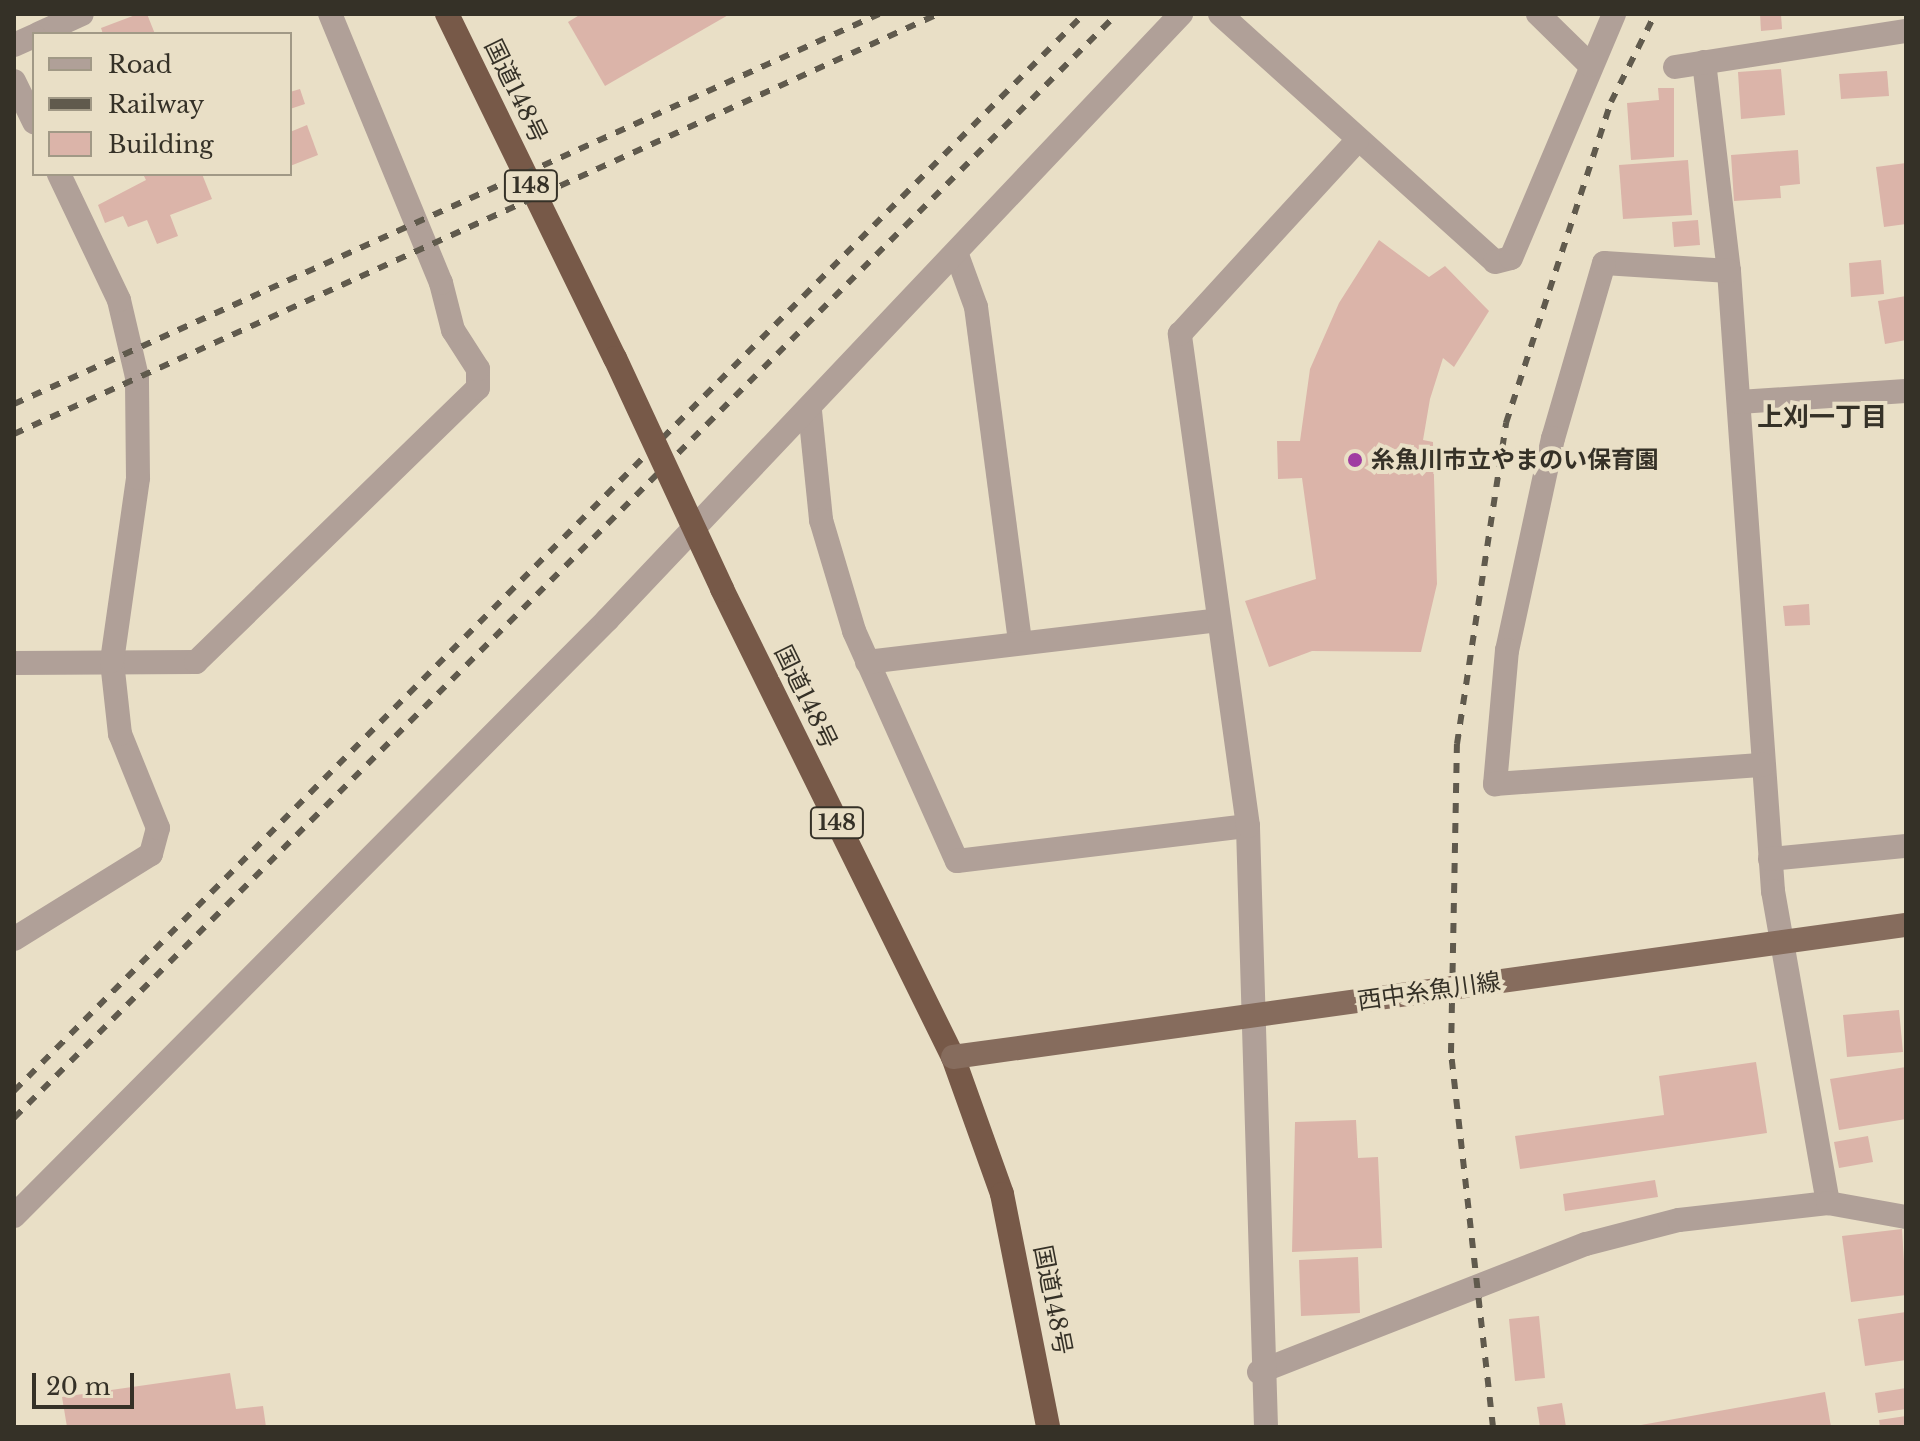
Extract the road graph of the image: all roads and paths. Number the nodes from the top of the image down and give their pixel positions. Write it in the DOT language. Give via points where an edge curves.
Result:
graph roads {
  1 [pos="82,14"];
  2 [pos="330,14"];
  3 [pos="447,14"];
  4 [pos="1181,14"];
  5 [pos="1220,14"];
  6 [pos="1538,14"];
  7 [pos="1614,14"];
  8 [pos="1906,31"];
  9 [pos="43,32"];
  10 [pos="1704,62"];
  11 [pos="1590,65"];
  12 [pos="1675,67"];
  13 [pos="14,81"];
  14 [pos="32,118"];
  15 [pos="1357,141"];
  16 [pos="60,176"];
  17 [pos="957,255"];
  18 [pos="1729,271"];
  19 [pos="1906,391"];
  20 [pos="1739,402"];
  21 [pos="810,411"];
  22 [pos="1219,620"];
  23 [pos="1020,642"];
  24 [pos="112,661"];
  25 [pos="867,662"];
  26 [pos="14,663"];
  27 [pos="1763,765"];
  28 [pos="1248,826"];
  29 [pos="1906,846"];
  30 [pos="1770,859"];
  31 [pos="1906,925"];
  32 [pos="14,939"];
  33 [pos="953,1057"];
  34 [pos="1828,1203"];
  35 [pos="14,1216"];
  36 [pos="1906,1217"];
  37 [pos="1259,1372"];
  38 [pos="1048,1427"];
  39 [pos="1266,1427"];
  1 -- 9 [label="street"];
  2 -- 24 [label="street" via="441,283 453,330 478,369 478,388 196,662"];
  3 -- 33 [label="highway, 国道148号 / 148, bridge"];
  4 -- 17 [label="street"];
  5 -- 15 [label="street"];
  6 -- 11 [label="street"];
  7 -- 11 [label="street"];
  8 -- 10 [label="street"];
  10 -- 12 [label="street"];
  10 -- 18 [label="street"];
  11 -- 15 [label="street" via="1511,258 1495,262 1477,253"];
  13 -- 14 [label="street"];
  15 -- 22 [label="street" via="1180,334"];
  16 -- 24 [label="street" via="119,300 142,416"];
  17 -- 21 [label="street"];
  17 -- 23 [label="street" via="976,307"];
  18 -- 20 [label="street"];
  18 -- 27 [label="street" via="1604,263 1553,438 1507,650 1495,784"];
  19 -- 20 [label="street"];
  20 -- 27 [label="street"];
  21 -- 25 [label="street" via="821,520"];
  21 -- 35 [label="street"];
  22 -- 23 [label="street"];
  22 -- 28 [label="street"];
  23 -- 25 [label="street"];
  24 -- 26 [label="street"];
  24 -- 32 [label="street" via="120,734 158,828 151,854"];
  25 -- 28 [label="street" via="957,861"];
  27 -- 30 [label="street"];
  28 -- 37 [label="street"];
  29 -- 30 [label="street"];
  30 -- 34 [label="street"];
  31 -- 33 [label="main road, 西中糸魚川線, bridge"];
  33 -- 38 [label="highway, 国道148号 / 148" via="1002,1194"];
  34 -- 36 [label="street"];
  34 -- 37 [label="street" via="1693,1218 1586,1244"];
  37 -- 39 [label="street"];
}
